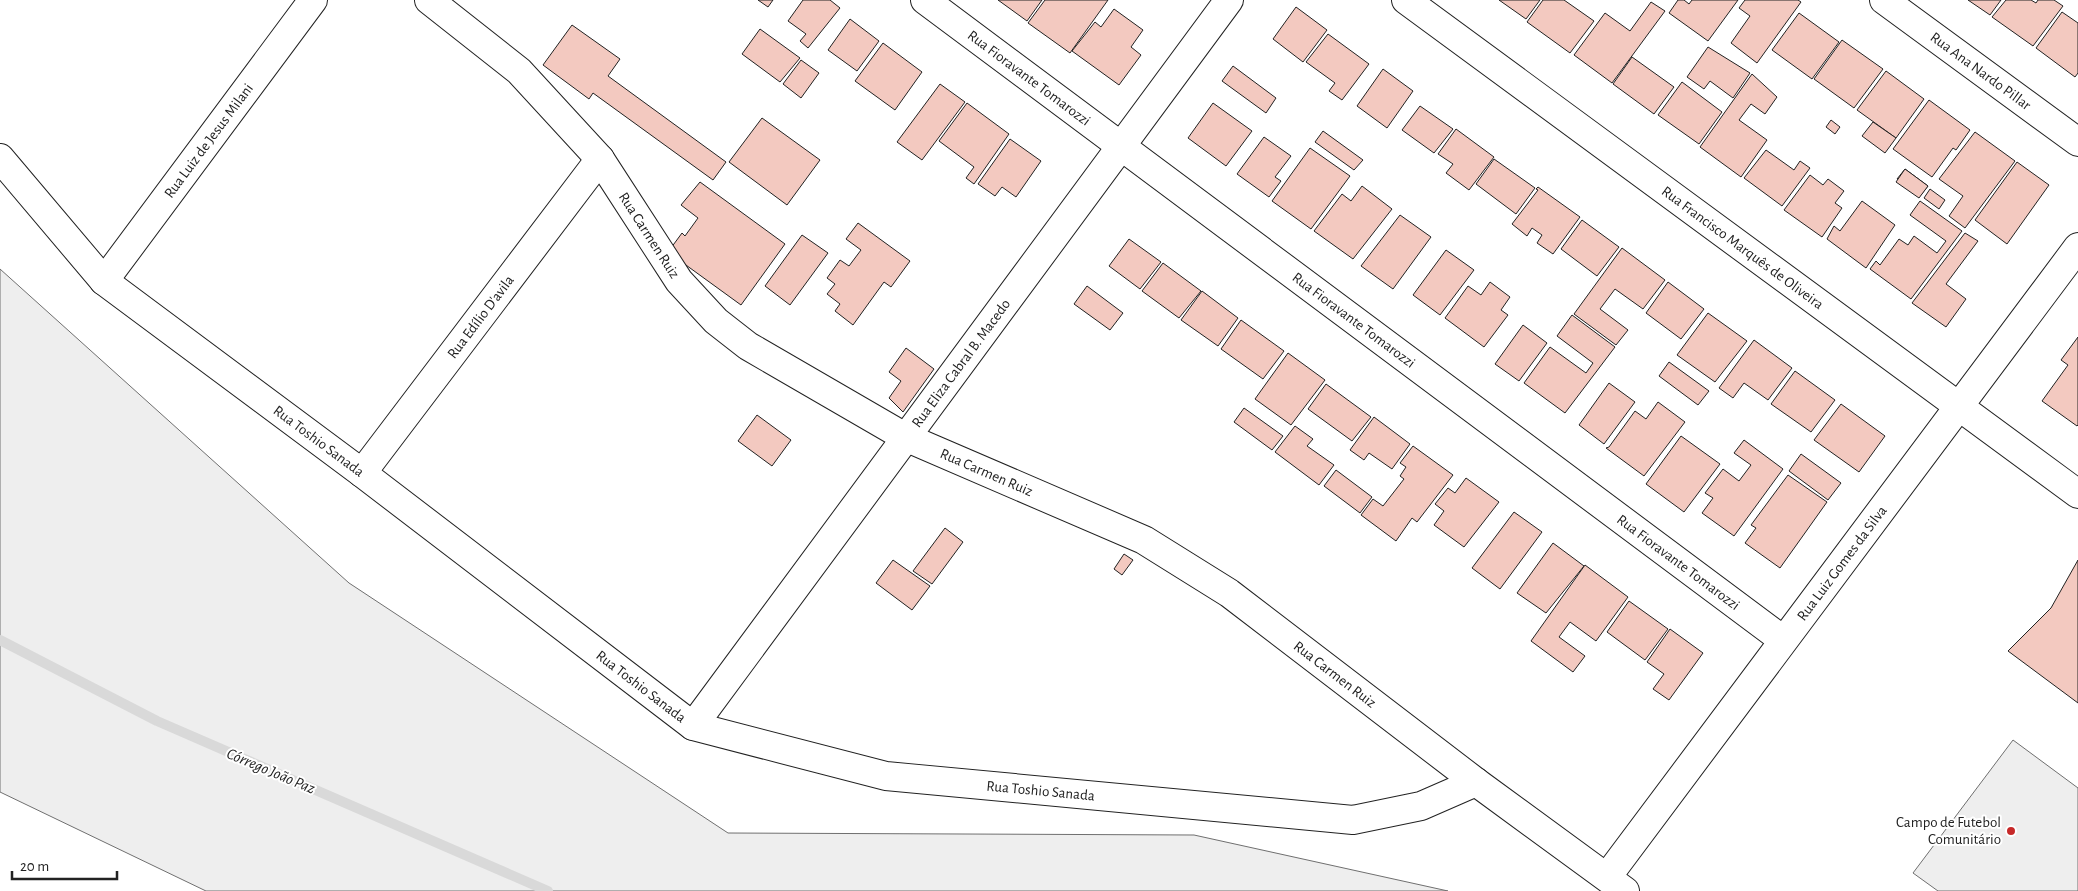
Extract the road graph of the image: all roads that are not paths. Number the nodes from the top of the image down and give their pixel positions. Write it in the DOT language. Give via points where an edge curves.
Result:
graph roads {
  1 [pos="313,0"];
  2 [pos="429,0"];
  3 [pos="925,0"];
  4 [pos="1230,0"];
  5 [pos="1406,0"];
  6 [pos="1884,0"];
  7 [pos="2078,142"];
  8 [pos="1121,146"];
  9 [pos="0,158"];
  10 [pos="600,159"];
  11 [pos="2078,247"];
  12 [pos="104,281"];
  13 [pos="1958,407"];
  14 [pos="905,437"];
  15 [pos="362,473"];
  16 [pos="2078,494"];
  17 [pos="1783,640"];
  18 [pos="692,726"];
  19 [pos="1476,782"];
  20 [pos="1616,884"];
  1 -- 12 [label="street, Rua Luiz de Jesus Milani"];
  2 -- 10 [label="street, Rua Carmen Ruiz" via="519,71"];
  3 -- 8 [label="street, Rua Fioravante Tomarozzi"];
  4 -- 8 [label="street, Rua Eliza Cabral B. Macedo"];
  5 -- 13 [label="street, Rua Francisco Marquês de Oliveira"];
  6 -- 7 [label="street, Rua Ana Nardo Pillar"];
  8 -- 14 [label="street, Rua Eliza Cabral B. Macedo"];
  8 -- 17 [label="street, Rua Fioravante Tomarozzi"];
  9 -- 12 [label="street, Rua Toshio Sanada"];
  10 -- 14 [label="street, Rua Carmen Ruiz" via="679,281 716,321 748,346"];
  10 -- 15 [label="street, Rua Edílio D'avila"];
  11 -- 13 [label="street, Rua Luiz Gomes da Silva"];
  12 -- 15 [label="street, Rua Toshio Sanada"];
  13 -- 16 [label="street, Rua Francisco Marquês de Oliveira"];
  13 -- 17 [label="street, Rua Luiz Gomes da Silva"];
  14 -- 18 [label="street, Rua Eliza Cabral B. Macedo"];
  14 -- 19 [label="street, Rua Carmen Ruiz" via="1144,540 1230,593"];
  15 -- 18 [label="street, Rua Toshio Sanada"];
  17 -- 20 [label="street, Rua Luiz Gomes da Silva"];
  18 -- 19 [label="street, Rua Toshio Sanada" via="886,776 1353,820 1420,806"];
  19 -- 20 [label="street, Rua Carmen Ruiz"];
}
